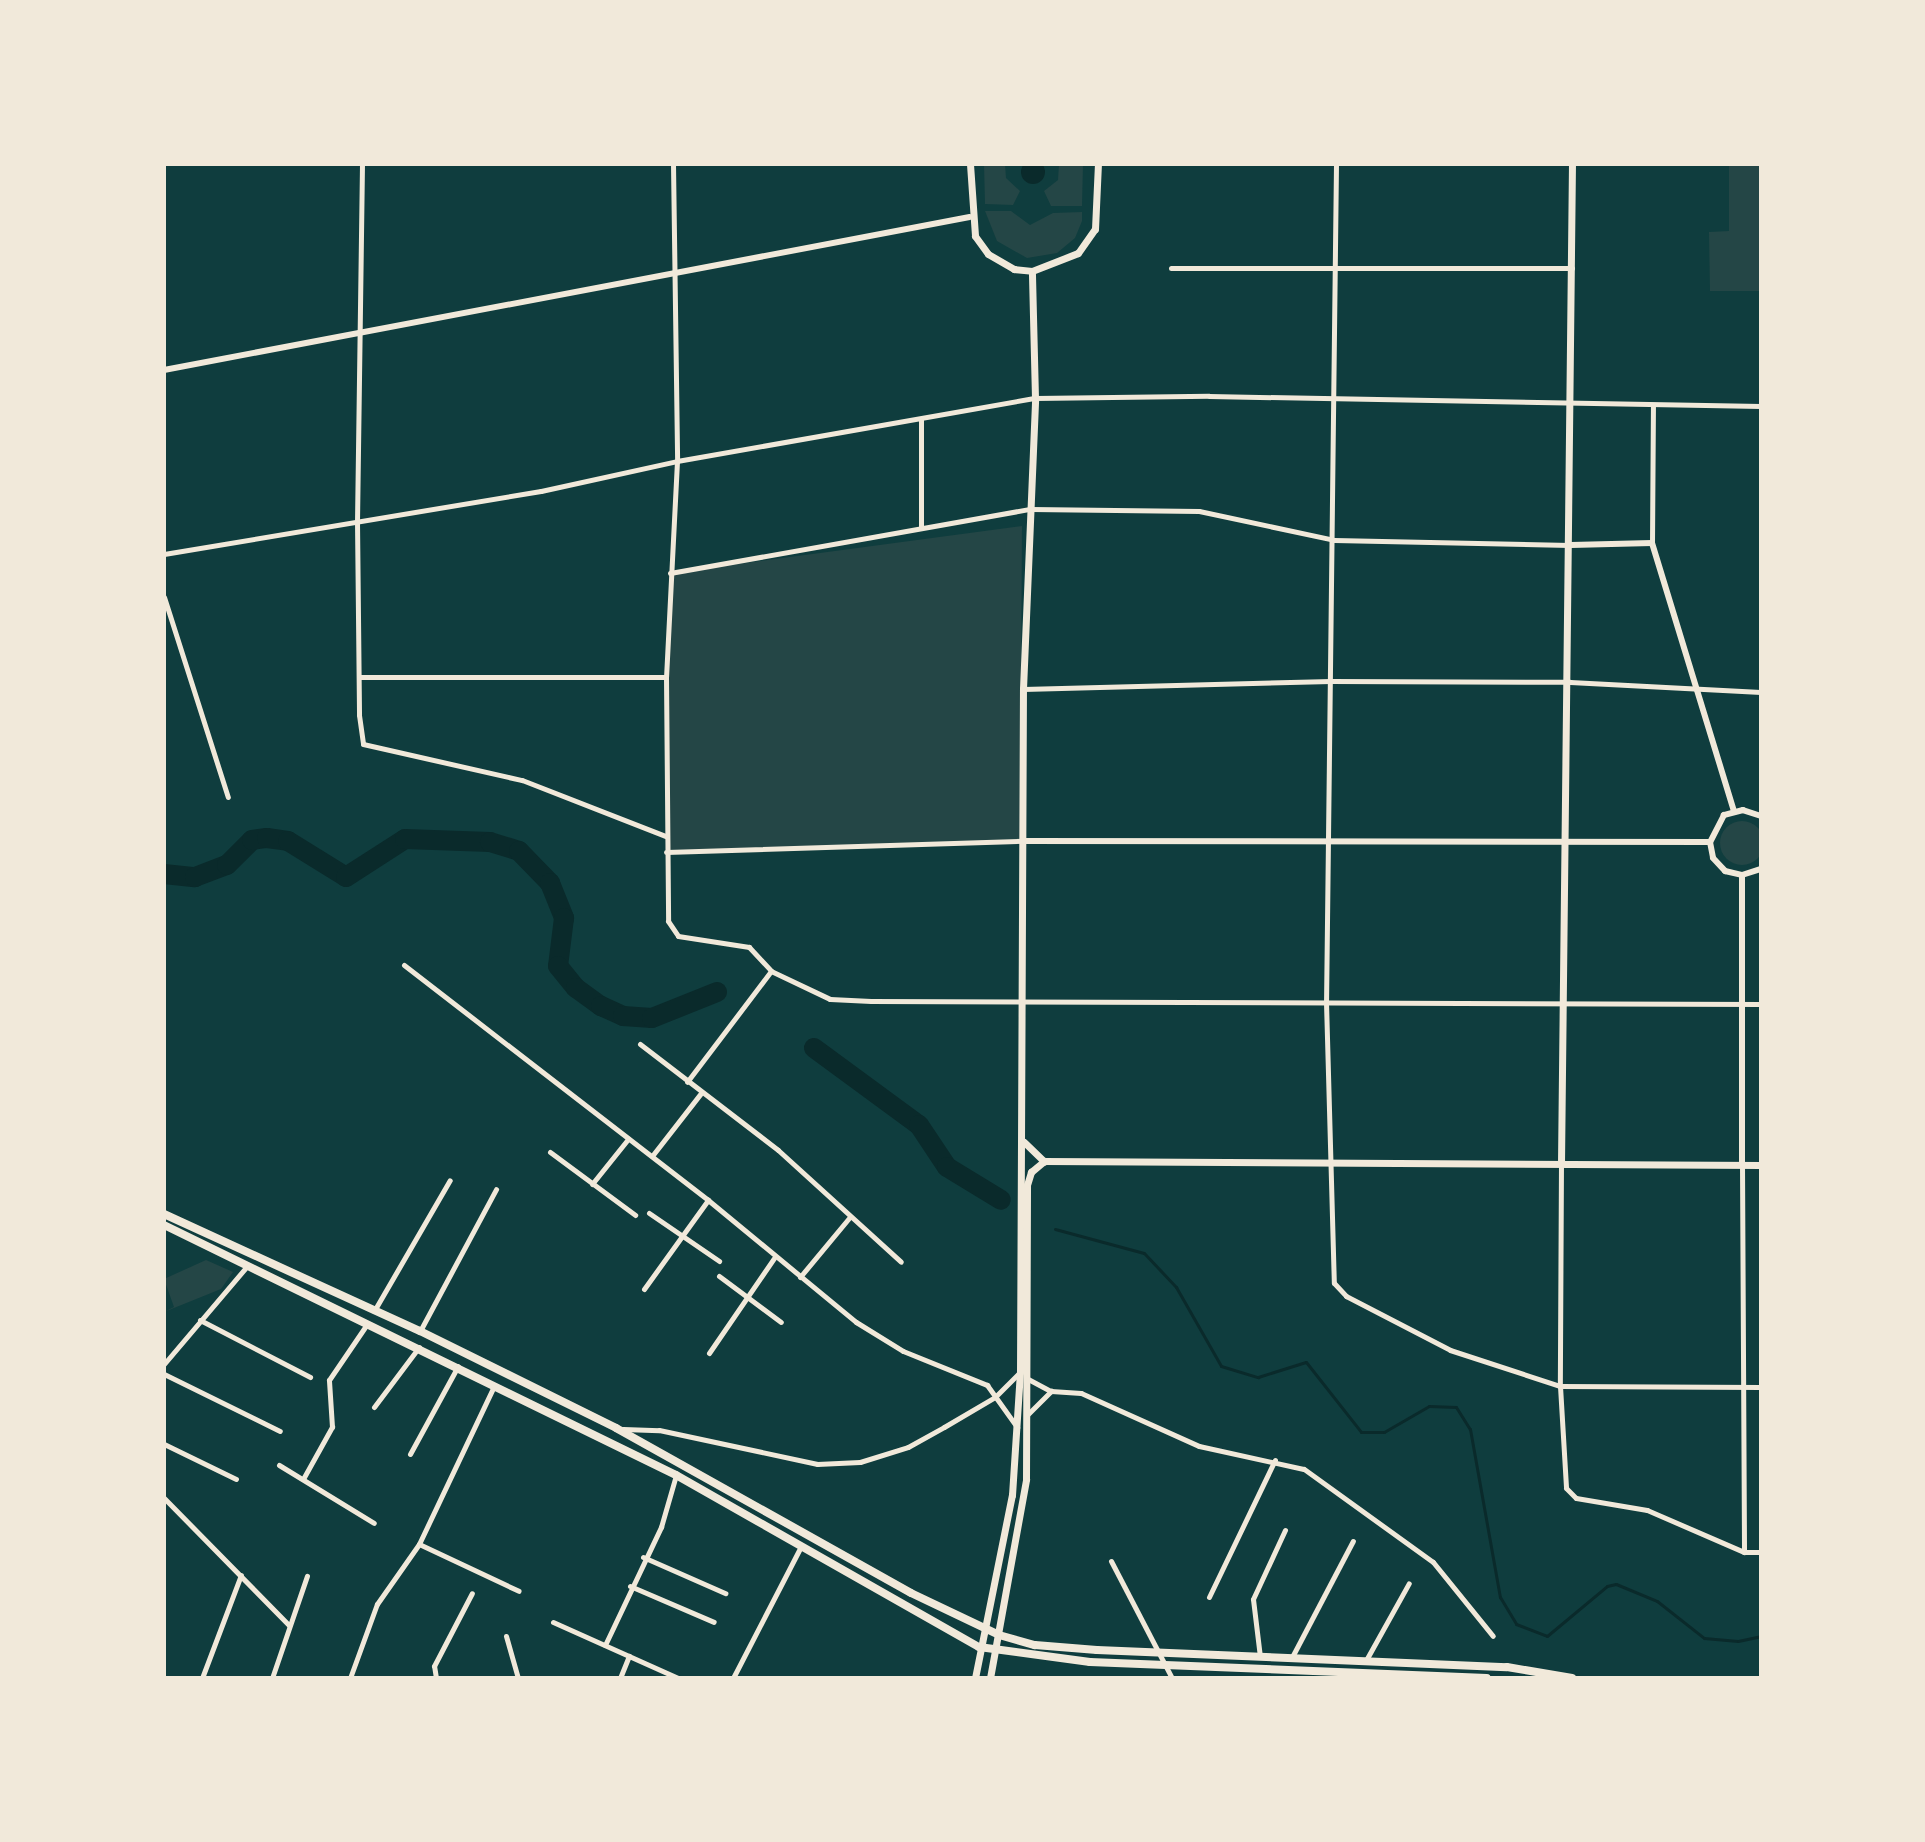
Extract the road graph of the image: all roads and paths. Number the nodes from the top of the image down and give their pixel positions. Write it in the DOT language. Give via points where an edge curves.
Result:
graph roads {
  1 [pos="362,164"];
  2 [pos="673,164"];
  3 [pos="970,164"];
  4 [pos="1098,164"];
  5 [pos="1336,164"];
  6 [pos="1572,164"];
  7 [pos="970,217"];
  8 [pos="1337,265"];
  9 [pos="1171,268"];
  10 [pos="1572,268"];
  11 [pos="1032,271"];
  12 [pos="674,272"];
  13 [pos="363,329"];
  14 [pos="164,370"];
  15 [pos="1035,398"];
  16 [pos="1336,402"];
  17 [pos="1572,403"];
  18 [pos="1653,405"];
  19 [pos="1761,406"];
  20 [pos="921,419"];
  21 [pos="677,461"];
  22 [pos="1031,509"];
  23 [pos="357,521"];
  24 [pos="921,527"];
  25 [pos="1334,540"];
  26 [pos="1652,543"];
  27 [pos="1571,545"];
  28 [pos="164,554"];
  29 [pos="670,573"];
  30 [pos="164,597"];
  31 [pos="359,677"];
  32 [pos="666,677"];
  33 [pos="1331,681"];
  34 [pos="1570,682"];
  35 [pos="1023,689"];
  36 [pos="1695,689"];
  37 [pos="1761,692"];
  38 [pos="228,797"];
  39 [pos="1734,811"];
  40 [pos="1761,816"];
  41 [pos="666,836"];
  42 [pos="1023,841"];
  43 [pos="1330,841"];
  44 [pos="1710,842"];
  45 [pos="1565,845"];
  46 [pos="666,852"];
  47 [pos="1761,869"];
  48 [pos="1742,875"];
  49 [pos="404,965"];
  50 [pos="771,971"];
  51 [pos="1024,1001"];
  52 [pos="1326,1002"];
  53 [pos="1564,1004"];
  54 [pos="1743,1004"];
  55 [pos="1761,1004"];
  56 [pos="640,1044"];
  57 [pos="687,1082"];
  58 [pos="701,1093"];
  59 [pos="628,1139"];
  60 [pos="1024,1142"];
  61 [pos="550,1152"];
  62 [pos="652,1156"];
  63 [pos="1044,1161"];
  64 [pos="1329,1162"];
  65 [pos="1561,1163"];
  66 [pos="1742,1163"];
  67 [pos="1761,1165"];
  68 [pos="450,1180"];
  69 [pos="592,1184"];
  70 [pos="496,1189"];
  71 [pos="708,1200"];
  72 [pos="649,1213"];
  73 [pos="164,1214"];
  74 [pos="635,1215"];
  75 [pos="849,1218"];
  76 [pos="164,1225"];
  77 [pos="682,1236"];
  78 [pos="774,1258"];
  79 [pos="719,1261"];
  80 [pos="901,1262"];
  81 [pos="247,1266"];
  82 [pos="719,1276"];
  83 [pos="800,1277"];
  84 [pos="644,1289"];
  85 [pos="747,1297"];
  86 [pos="371,1316"];
  87 [pos="200,1320"];
  88 [pos="781,1322"];
  89 [pos="420,1331"];
  90 [pos="420,1346"];
  91 [pos="709,1353"];
  92 [pos="164,1364"];
  93 [pos="458,1365"];
  94 [pos="1020,1372"];
  95 [pos="164,1374"];
  96 [pos="310,1377"];
  97 [pos="1028,1379"];
  98 [pos="495,1384"];
  99 [pos="1560,1386"];
  100 [pos="1742,1387"];
  101 [pos="1761,1387"];
  102 [pos="1051,1391"];
  103 [pos="995,1397"];
  104 [pos="374,1407"];
  105 [pos="1028,1414"];
  106 [pos="616,1428"];
  107 [pos="1017,1428"];
  108 [pos="280,1431"];
  109 [pos="164,1444"];
  110 [pos="410,1454"];
  111 [pos="1275,1460"];
  112 [pos="279,1465"];
  113 [pos="676,1475"];
  114 [pos="236,1479"];
  115 [pos="303,1479"];
  116 [pos="164,1498"];
  117 [pos="374,1523"];
  118 [pos="1285,1530"];
  119 [pos="1353,1541"];
  120 [pos="419,1544"];
  121 [pos="801,1546"];
  122 [pos="1744,1552"];
  123 [pos="1761,1552"];
  124 [pos="643,1557"];
  125 [pos="1111,1561"];
  126 [pos="241,1575"];
  127 [pos="307,1576"];
  128 [pos="1409,1583"];
  129 [pos="630,1586"];
  130 [pos="519,1591"];
  131 [pos="472,1593"];
  132 [pos="725,1593"];
  133 [pos="1209,1597"];
  134 [pos="553,1622"];
  135 [pos="714,1622"];
  136 [pos="289,1625"];
  137 [pos="982,1628"];
  138 [pos="999,1635"];
  139 [pos="506,1636"];
  140 [pos="1493,1636"];
  141 [pos="605,1645"];
  142 [pos="979,1647"];
  143 [pos="997,1651"];
  144 [pos="1159,1653"];
  145 [pos="629,1656"];
  146 [pos="1260,1659"];
  147 [pos="1290,1660"];
  148 [pos="1365,1662"];
  149 [pos="1164,1665"];
  150 [pos="1382,1676"];
  151 [pos="1560,1677"];
  152 [pos="202,1678"];
  153 [pos="272,1678"];
  154 [pos="350,1678"];
  155 [pos="436,1678"];
  156 [pos="518,1678"];
  157 [pos="620,1678"];
  158 [pos="678,1678"];
  159 [pos="733,1678"];
  160 [pos="975,1678"];
  161 [pos="990,1678"];
  162 [pos="1172,1678"];
  163 [pos="1487,1678"];
  164 [pos="1572,1678"];
  1 -- 13 [label="street"];
  2 -- 12 [label="street"];
  3 -- 7 [label="main road"];
  4 -- 11 [label="main road" via="1095,229 1078,253"];
  5 -- 8 [label="street"];
  6 -- 10 [label="main road"];
  7 -- 11 [label="main road" via="988,254 1014,269"];
  7 -- 12 [label="street"];
  8 -- 9 [label="street"];
  8 -- 10 [label="street"];
  8 -- 16 [label="street"];
  10 -- 17 [label="main road"];
  11 -- 15 [label="main road"];
  12 -- 13 [label="street"];
  12 -- 21 [label="street"];
  13 -- 14 [label="street"];
  13 -- 23 [label="street"];
  15 -- 16 [label="street" via="1209,396"];
  15 -- 20 [label="street"];
  15 -- 22 [label="main road"];
  16 -- 17 [label="street"];
  16 -- 25 [label="street"];
  17 -- 18 [label="street"];
  17 -- 27 [label="main road"];
  18 -- 19 [label="street"];
  18 -- 26 [label="street"];
  20 -- 21 [label="street"];
  20 -- 24 [label="street"];
  21 -- 23 [label="street" via="541,491"];
  21 -- 29 [label="street"];
  22 -- 24 [label="street"];
  22 -- 25 [label="street" via="1199,511"];
  22 -- 35 [label="main road"];
  23 -- 28 [label="street"];
  23 -- 31 [label="street"];
  24 -- 29 [label="street"];
  25 -- 27 [label="street"];
  25 -- 33 [label="street"];
  26 -- 27 [label="street"];
  26 -- 36 [label="street"];
  27 -- 34 [label="main road"];
  29 -- 32 [label="street"];
  30 -- 38 [label="street"];
  31 -- 32 [label="street"];
  31 -- 41 [label="street" via="366,745 522,780"];
  32 -- 41 [label="street"];
  33 -- 34 [label="street"];
  33 -- 35 [label="street"];
  33 -- 43 [label="street"];
  34 -- 36 [label="street"];
  34 -- 45 [label="main road"];
  35 -- 42 [label="main road"];
  36 -- 37 [label="street"];
  36 -- 39 [label="street"];
  39 -- 40 [label="street"];
  39 -- 44 [label="street" via="1717,823"];
  41 -- 46 [label="street"];
  42 -- 43 [label="street"];
  42 -- 46 [label="street"];
  42 -- 51 [label="main road"];
  43 -- 45 [label="street"];
  43 -- 52 [label="street"];
  44 -- 45 [label="street"];
  44 -- 48 [label="street" via="1719,865"];
  45 -- 53 [label="main road"];
  46 -- 50 [label="street" via="671,929 678,936 749,947"];
  47 -- 48 [label="street"];
  48 -- 54 [label="street"];
  49 -- 59 [label="street"];
  50 -- 51 [label="street" via="830,999"];
  50 -- 57 [label="street"];
  51 -- 52 [label="street"];
  51 -- 60 [label="main road"];
  52 -- 53 [label="street"];
  52 -- 64 [label="street"];
  53 -- 54 [label="street"];
  53 -- 65 [label="main road"];
  54 -- 55 [label="street"];
  54 -- 66 [label="street"];
  56 -- 57 [label="street"];
  57 -- 58 [label="street"];
  58 -- 62 [label="street"];
  58 -- 75 [label="street" via="778,1150"];
  59 -- 62 [label="street"];
  59 -- 69 [label="street"];
  60 -- 63 [label="main road"];
  60 -- 94 [label="main road"];
  61 -- 69 [label="street"];
  62 -- 71 [label="street"];
  63 -- 64 [label="main road"];
  63 -- 97 [label="main road" via="1031,1172 1027,1185"];
  64 -- 65 [label="main road"];
  64 -- 99 [label="street" via="1338,1290 1450,1350"];
  65 -- 66 [label="main road"];
  65 -- 99 [label="street"];
  66 -- 67 [label="main road"];
  66 -- 100 [label="street"];
  68 -- 86 [label="street"];
  69 -- 74 [label="street"];
  70 -- 89 [label="street"];
  71 -- 77 [label="street"];
  71 -- 78 [label="street"];
  72 -- 77 [label="street"];
  73 -- 86 [label="main road"];
  75 -- 80 [label="street"];
  75 -- 83 [label="street"];
  76 -- 81 [label="main road"];
  77 -- 79 [label="street"];
  77 -- 84 [label="street"];
  78 -- 83 [label="street"];
  78 -- 85 [label="street"];
  81 -- 86 [label="main road"];
  81 -- 87 [label="street"];
  82 -- 85 [label="street"];
  83 -- 103 [label="street" via="886,1341 975,1379"];
  85 -- 88 [label="street"];
  85 -- 91 [label="street"];
  86 -- 89 [label="main road"];
  86 -- 90 [label="main road"];
  86 -- 115 [label="street" via="329,1380 332,1427"];
  87 -- 92 [label="street"];
  87 -- 96 [label="street"];
  89 -- 106 [label="main road"];
  90 -- 93 [label="main road"];
  90 -- 104 [label="street"];
  93 -- 98 [label="main road"];
  93 -- 110 [label="street"];
  94 -- 103 [label="street"];
  94 -- 107 [label="main road"];
  95 -- 108 [label="street"];
  97 -- 102 [label="street"];
  97 -- 105 [label="main road"];
  98 -- 113 [label="main road"];
  98 -- 120 [label="street"];
  99 -- 100 [label="street"];
  99 -- 122 [label="street" via="1566,1488 1576,1498 1647,1510"];
  100 -- 101 [label="street"];
  100 -- 122 [label="street"];
  102 -- 105 [label="street"];
  102 -- 111 [label="street" via="1081,1393 1199,1446"];
  103 -- 106 [label="street" via="908,1447 860,1462 817,1464 659,1430"];
  103 -- 107 [label="street"];
  105 -- 138 [label="main road" via="1018,1543"];
  106 -- 137 [label="main road"];
  107 -- 137 [label="main road" via="1006,1534"];
  109 -- 114 [label="street"];
  111 -- 133 [label="street"];
  111 -- 140 [label="street" via="1304,1469 1433,1562"];
  112 -- 115 [label="street"];
  113 -- 121 [label="main road"];
  113 -- 124 [label="street" via="661,1527"];
  115 -- 117 [label="street"];
  116 -- 126 [label="street"];
  118 -- 146 [label="street" via="1253,1599"];
  119 -- 147 [label="street"];
  120 -- 130 [label="street"];
  120 -- 154 [label="street" via="377,1604"];
  121 -- 142 [label="main road"];
  121 -- 159 [label="street"];
  122 -- 123 [label="street"];
  124 -- 129 [label="street"];
  124 -- 132 [label="street"];
  125 -- 144 [label="street"];
  126 -- 136 [label="street"];
  126 -- 152 [label="street"];
  127 -- 136 [label="street"];
  128 -- 148 [label="street"];
  129 -- 135 [label="street"];
  129 -- 141 [label="street"];
  131 -- 155 [label="street" via="434,1666"];
  134 -- 141 [label="street"];
  136 -- 153 [label="street"];
  137 -- 138 [label="main road"];
  137 -- 142 [label="main road"];
  138 -- 143 [label="main road"];
  138 -- 144 [label="main road" via="1035,1645"];
  139 -- 156 [label="street"];
  141 -- 145 [label="street"];
  142 -- 143 [label="main road"];
  142 -- 160 [label="main road"];
  143 -- 149 [label="main road"];
  143 -- 161 [label="main road"];
  144 -- 146 [label="main road"];
  144 -- 149 [label="street"];
  145 -- 157 [label="street"];
  145 -- 158 [label="street"];
  146 -- 147 [label="main road"];
  147 -- 148 [label="main road"];
  148 -- 151 [label="main road" via="1507,1667"];
  149 -- 150 [label="main road"];
  149 -- 162 [label="street"];
  150 -- 163 [label="main road"];
  151 -- 164 [label="main road"];
}
